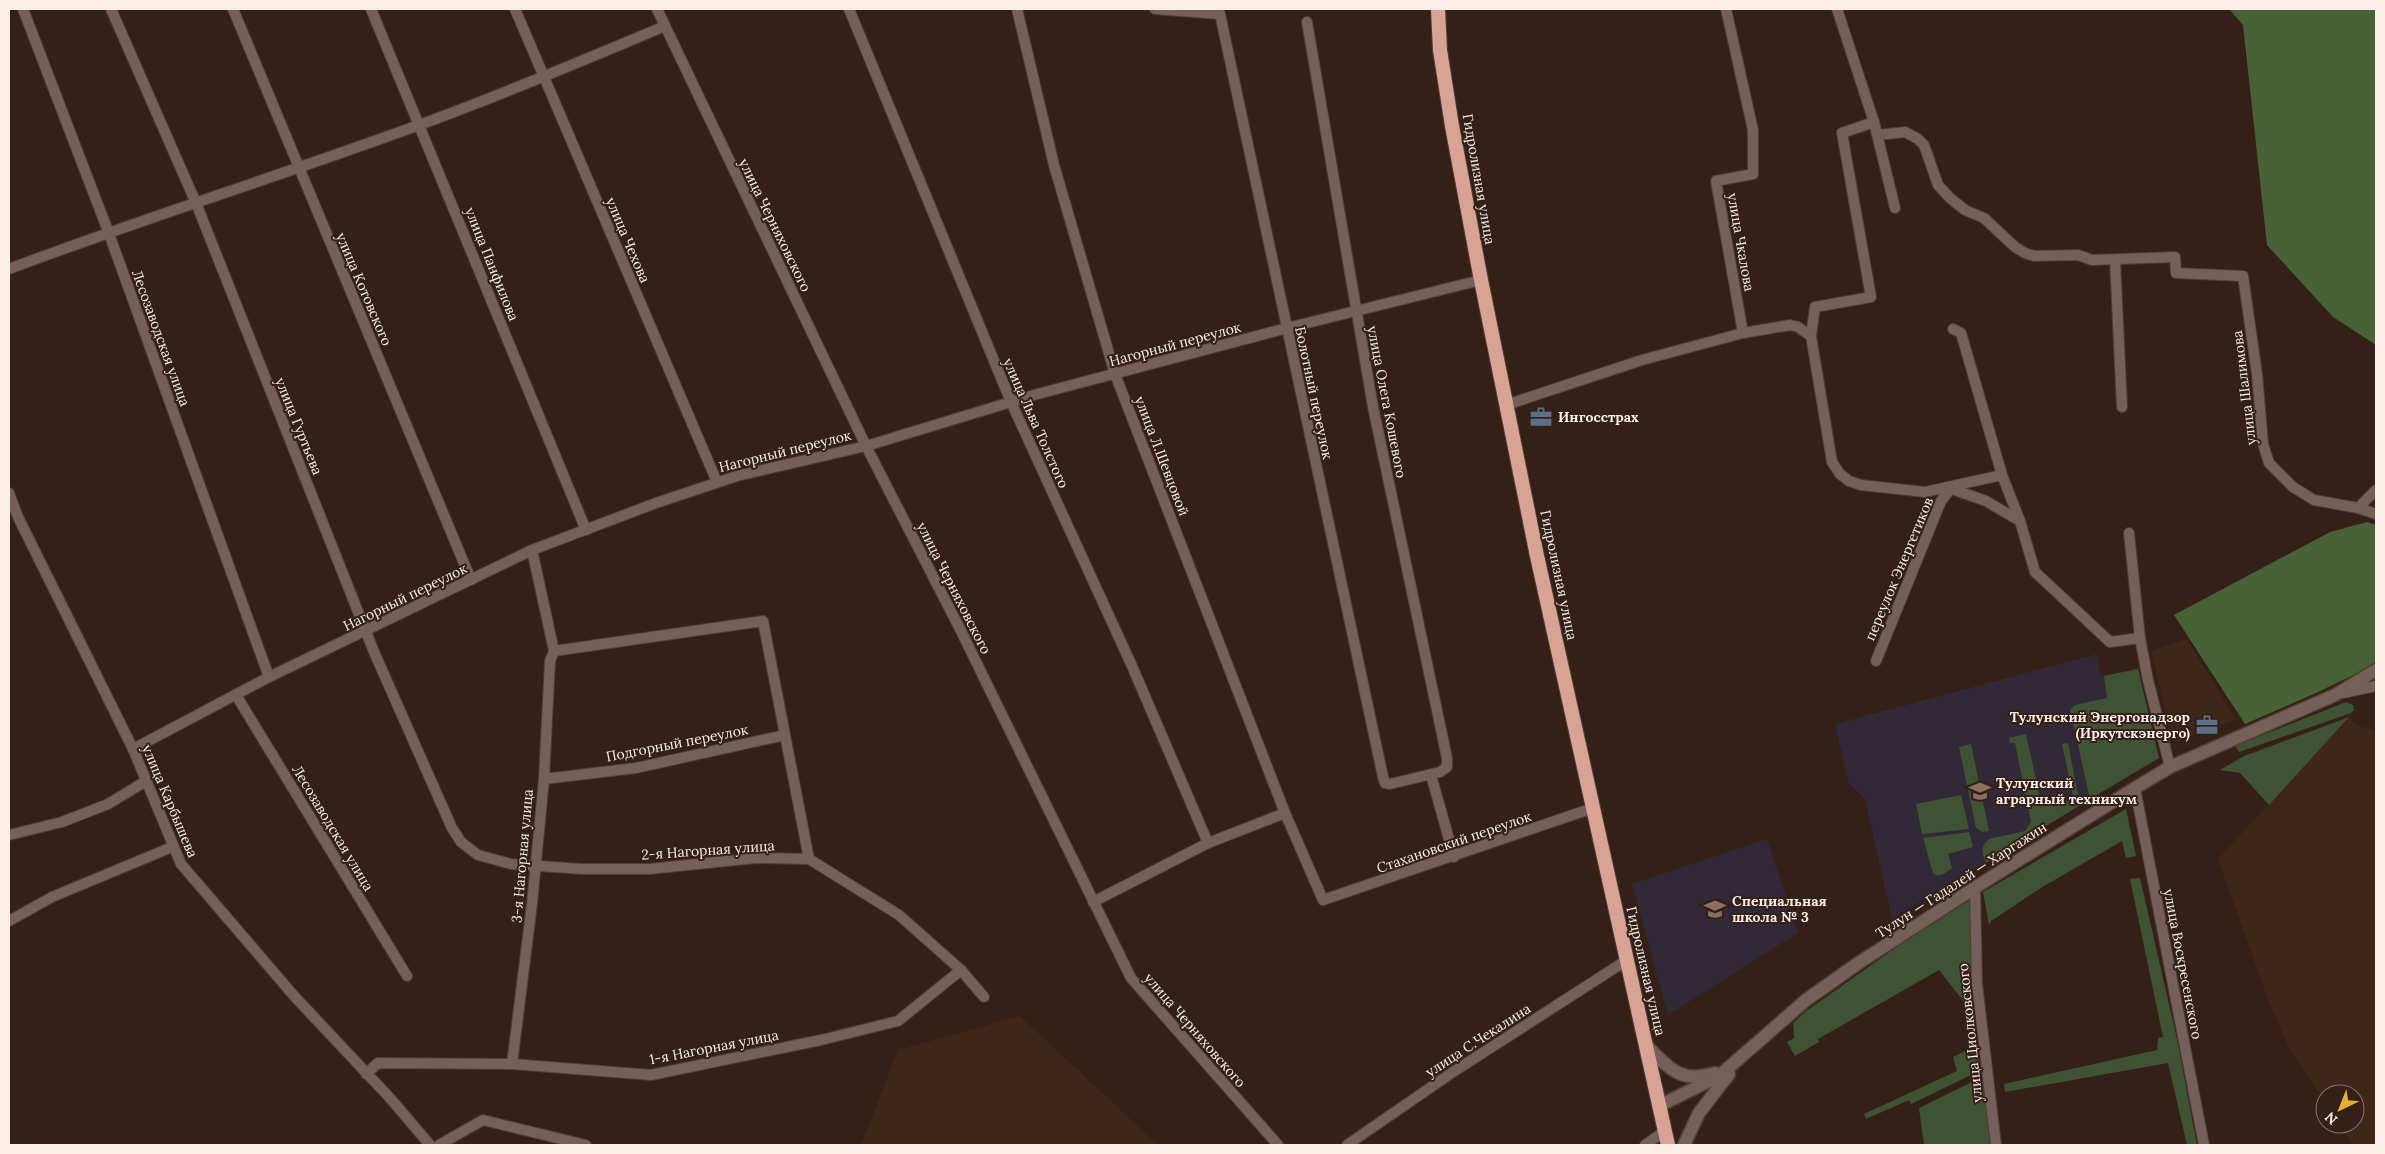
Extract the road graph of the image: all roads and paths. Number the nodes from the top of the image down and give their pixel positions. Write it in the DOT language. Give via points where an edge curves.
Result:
graph roads {
  1 [pos="23,9"];
  2 [pos="111,9"];
  3 [pos="233,9"];
  4 [pos="371,9"];
  5 [pos="515,9"];
  6 [pos="657,9"];
  7 [pos="850,9"];
  8 [pos="1017,9"];
  9 [pos="1155,9"];
  10 [pos="1438,9"];
  11 [pos="1726,9"];
  12 [pos="1837,9"];
  13 [pos="1307,22"];
  14 [pos="665,26"];
  15 [pos="544,77"];
  16 [pos="1874,122"];
  17 [pos="420,125"];
  18 [pos="1878,135"];
  19 [pos="298,167"];
  20 [pos="196,203"];
  21 [pos="1895,208"];
  22 [pos="108,232"];
  23 [pos="2115,260"];
  24 [pos="9,269"];
  25 [pos="1481,280"];
  26 [pos="1356,311"];
  27 [pos="1287,328"];
  28 [pos="1953,329"];
  29 [pos="1743,333"];
  30 [pos="1811,336"];
  31 [pos="1115,374"];
  32 [pos="1011,402"];
  33 [pos="1506,405"];
  34 [pos="2122,407"];
  35 [pos="866,446"];
  36 [pos="2002,476"];
  37 [pos="717,482"];
  38 [pos="1951,488"];
  39 [pos="2376,490"];
  40 [pos="9,493"];
  41 [pos="2358,508"];
  42 [pos="2376,514"];
  43 [pos="2020,521"];
  44 [pos="586,530"];
  45 [pos="2129,532"];
  46 [pos="532,550"];
  47 [pos="471,580"];
  48 [pos="367,632"];
  49 [pos="2140,638"];
  50 [pos="554,651"];
  51 [pos="1876,662"];
  52 [pos="2376,670"];
  53 [pos="269,677"];
  54 [pos="2376,686"];
  55 [pos="236,695"];
  56 [pos="2335,695"];
  57 [pos="785,735"];
  58 [pos="133,749"];
  59 [pos="2170,767"];
  60 [pos="1431,775"];
  61 [pos="544,779"];
  62 [pos="146,781"];
  63 [pos="2135,788"];
  64 [pos="1593,808"];
  65 [pos="1285,813"];
  66 [pos="9,835"];
  67 [pos="1208,843"];
  68 [pos="172,846"];
  69 [pos="468,849"];
  70 [pos="1454,857"];
  71 [pos="809,859"];
  72 [pos="536,866"];
  73 [pos="1975,888"];
  74 [pos="1323,900"];
  75 [pos="1093,902"];
  76 [pos="9,921"];
  77 [pos="1626,960"];
  78 [pos="961,970"];
  79 [pos="407,976"];
  80 [pos="984,997"];
  81 [pos="1646,1045"];
  82 [pos="1749,1050"];
  83 [pos="512,1064"];
  84 [pos="1731,1066"];
  85 [pos="366,1074"];
  86 [pos="1660,1105"];
  87 [pos="1665,1131"];
  88 [pos="430,1145"];
  89 [pos="439,1145"];
  90 [pos="586,1145"];
  91 [pos="1278,1145"];
  92 [pos="1347,1145"];
  93 [pos="1644,1145"];
  94 [pos="1668,1145"];
  95 [pos="1684,1145"];
  96 [pos="1996,1145"];
  97 [pos="2204,1145"];
  1 -- 22 [label="street, Лесозаводская улица"];
  2 -- 20 [label="street, улица Гуртьева"];
  3 -- 19 [label="street, улица Котовского"];
  4 -- 17 [label="street, улица Панфилова"];
  5 -- 15 [label="street, улица Чехова"];
  6 -- 14 [label="street, улица Черняховского"];
  7 -- 32 [label="street, улица Льва Толстого"];
  8 -- 31 [label="street, улица Л.Шевцовой" via="1054,165"];
  9 -- 27 [label="street, Болотный переулок" via="1220,14"];
  10 -- 25 [label="highway, Гидролизная улица" via="1440,50 1450,117"];
  11 -- 29 [label="street, улица Чкалова" via="1754,130 1753,174 1716,181"];
  12 -- 16 [label="street"];
  13 -- 26 [label="street, улица Олега Кошевого"];
  14 -- 15 [label="street"];
  14 -- 35 [label="street, улица Черняховского"];
  15 -- 17 [label="street"];
  15 -- 37 [label="street, улица Чехова"];
  16 -- 18 [label="street"];
  16 -- 30 [label="street" via="1842,133 1870,297 1815,307"];
  17 -- 19 [label="street"];
  17 -- 44 [label="street, улица Панфилова"];
  18 -- 21 [label="street"];
  18 -- 23 [label="street" via="1905,132 1918,139 1924,145 1938,185 1965,210 1996,227 2019,250 2034,256 2078,255 2092,260"];
  19 -- 20 [label="street"];
  19 -- 47 [label="street, улица Котовского"];
  20 -- 22 [label="street"];
  20 -- 48 [label="street, улица Гуртьева"];
  22 -- 24 [label="street"];
  22 -- 53 [label="street, Лесозаводская улица"];
  23 -- 34 [label="street"];
  23 -- 41 [label="street, улица Шалимова" via="2175,257 2176,273 2243,276 2258,374 2263,444 2269,462 2277,473 2305,496 2322,503"];
  25 -- 26 [label="street, Нагорный переулок"];
  25 -- 33 [label="highway, Гидролизная улица"];
  26 -- 27 [label="street, Нагорный переулок"];
  26 -- 60 [label="street, улица Олега Кошевого" via="1373,407 1448,758 1444,770"];
  27 -- 31 [label="street, Нагорный переулок"];
  27 -- 60 [label="street, Болотный переулок" via="1382,777 1385,783 1390,784"];
  28 -- 36 [label="street" via="1962,333"];
  29 -- 30 [label="street" via="1790,325"];
  29 -- 33 [label="street" via="1642,360"];
  30 -- 38 [label="street, переулок Энергетиков" via="1830,452 1840,474 1874,487 1925,492"];
  31 -- 32 [label="street, Нагорный переулок"];
  31 -- 65 [label="street, улица Л.Шевцовой"];
  32 -- 35 [label="street, Нагорный переулок"];
  32 -- 67 [label="street, улица Льва Толстого" via="1132,666"];
  33 -- 64 [label="highway, Гидролизная улица"];
  35 -- 37 [label="street, Нагорный переулок"];
  35 -- 75 [label="street, улица Черняховского"];
  36 -- 38 [label="street, переулок Энергетиков"];
  36 -- 43 [label="street"];
  37 -- 44 [label="street, Нагорный переулок"];
  38 -- 43 [label="street, переулок Энергетиков" via="1986,501"];
  38 -- 51 [label="street, переулок Энергетиков" via="1941,501"];
  39 -- 41 [label="street"];
  40 -- 58 [label="street, улица Карбышева"];
  41 -- 42 [label="street, улица Шалимова"];
  43 -- 49 [label="street" via="2032,565 2039,578 2110,642"];
  44 -- 46 [label="street, Нагорный переулок"];
  45 -- 49 [label="street"];
  46 -- 47 [label="street, Нагорный переулок"];
  46 -- 50 [label="street, 3-я Нагорная улица"];
  47 -- 48 [label="street, Нагорный переулок"];
  48 -- 53 [label="street, Нагорный переулок"];
  48 -- 69 [label="street, улица Гуртьева" via="452,828"];
  49 -- 59 [label="street"];
  50 -- 57 [label="street" via="764,621"];
  50 -- 61 [label="street, 3-я Нагорная улица" via="550,661"];
  52 -- 56 [label="street, Тулун — Гадалей — Харгажин"];
  53 -- 55 [label="street, Нагорный переулок"];
  54 -- 56 [label="street"];
  55 -- 58 [label="street, Нагорный переулок"];
  55 -- 79 [label="street, Лесозаводская улица"];
  56 -- 59 [label="street, Тулун — Гадалей — Харгажин"];
  57 -- 61 [label="street, Подгорный переулок" via="636,768"];
  57 -- 71 [label="street"];
  58 -- 62 [label="street, улица Карбышева"];
  59 -- 63 [label="street, Тулун — Гадалей — Харгажин"];
  60 -- 70 [label="street"];
  61 -- 72 [label="street, 3-я Нагорная улица"];
  62 -- 66 [label="street" via="108,804 62,822"];
  62 -- 68 [label="street, улица Карбышева"];
  63 -- 73 [label="street, Тулун — Гадалей — Харгажин"];
  63 -- 97 [label="street, улица Воскресенского"];
  64 -- 70 [label="street, Стахановский переулок"];
  64 -- 77 [label="highway, Гидролизная улица"];
  65 -- 67 [label="street"];
  65 -- 74 [label="street, улица Л.Шевцовой"];
  67 -- 75 [label="street"];
  68 -- 76 [label="street" via="52,897"];
  68 -- 85 [label="street, улица Карбышева" via="181,864 241,936"];
  69 -- 72 [label="street, 2-я Нагорная улица" via="498,861"];
  70 -- 74 [label="street, Стахановский переулок"];
  71 -- 72 [label="street, 2-я Нагорная улица" via="756,858 649,869"];
  71 -- 78 [label="street" via="899,915"];
  72 -- 83 [label="street, 3-я Нагорная улица"];
  73 -- 82 [label="street, Тулун — Гадалей — Харгажин" via="1829,984"];
  73 -- 96 [label="street, улица Циолковского" via="1977,984"];
  75 -- 91 [label="street, улица Черняховского" via="1131,978"];
  77 -- 81 [label="highway, Гидролизная улица"];
  77 -- 92 [label="street, улица С.Чекалина"];
  78 -- 80 [label="street"];
  78 -- 83 [label="street, 1-я Нагорная улица" via="898,1022 821,1040 651,1075"];
  81 -- 84 [label="street" via="1668,1067 1688,1077 1699,1077"];
  81 -- 86 [label="highway, Гидролизная улица"];
  82 -- 84 [label="street, Тулун — Гадалей — Харгажин"];
  82 -- 95 [label="street" via="1699,1113"];
  83 -- 85 [label="street, 1-я Нагорная улица" via="378,1063"];
  84 -- 86 [label="street, Тулун — Гадалей — Харгажин" via="1711,1081"];
  85 -- 88 [label="street, улица Карбышева"];
  86 -- 87 [label="highway, Гидролизная улица"];
  87 -- 93 [label="street"];
  87 -- 94 [label="highway, Гидролизная улица"];
  89 -- 90 [label="street" via="483,1120"];
}
